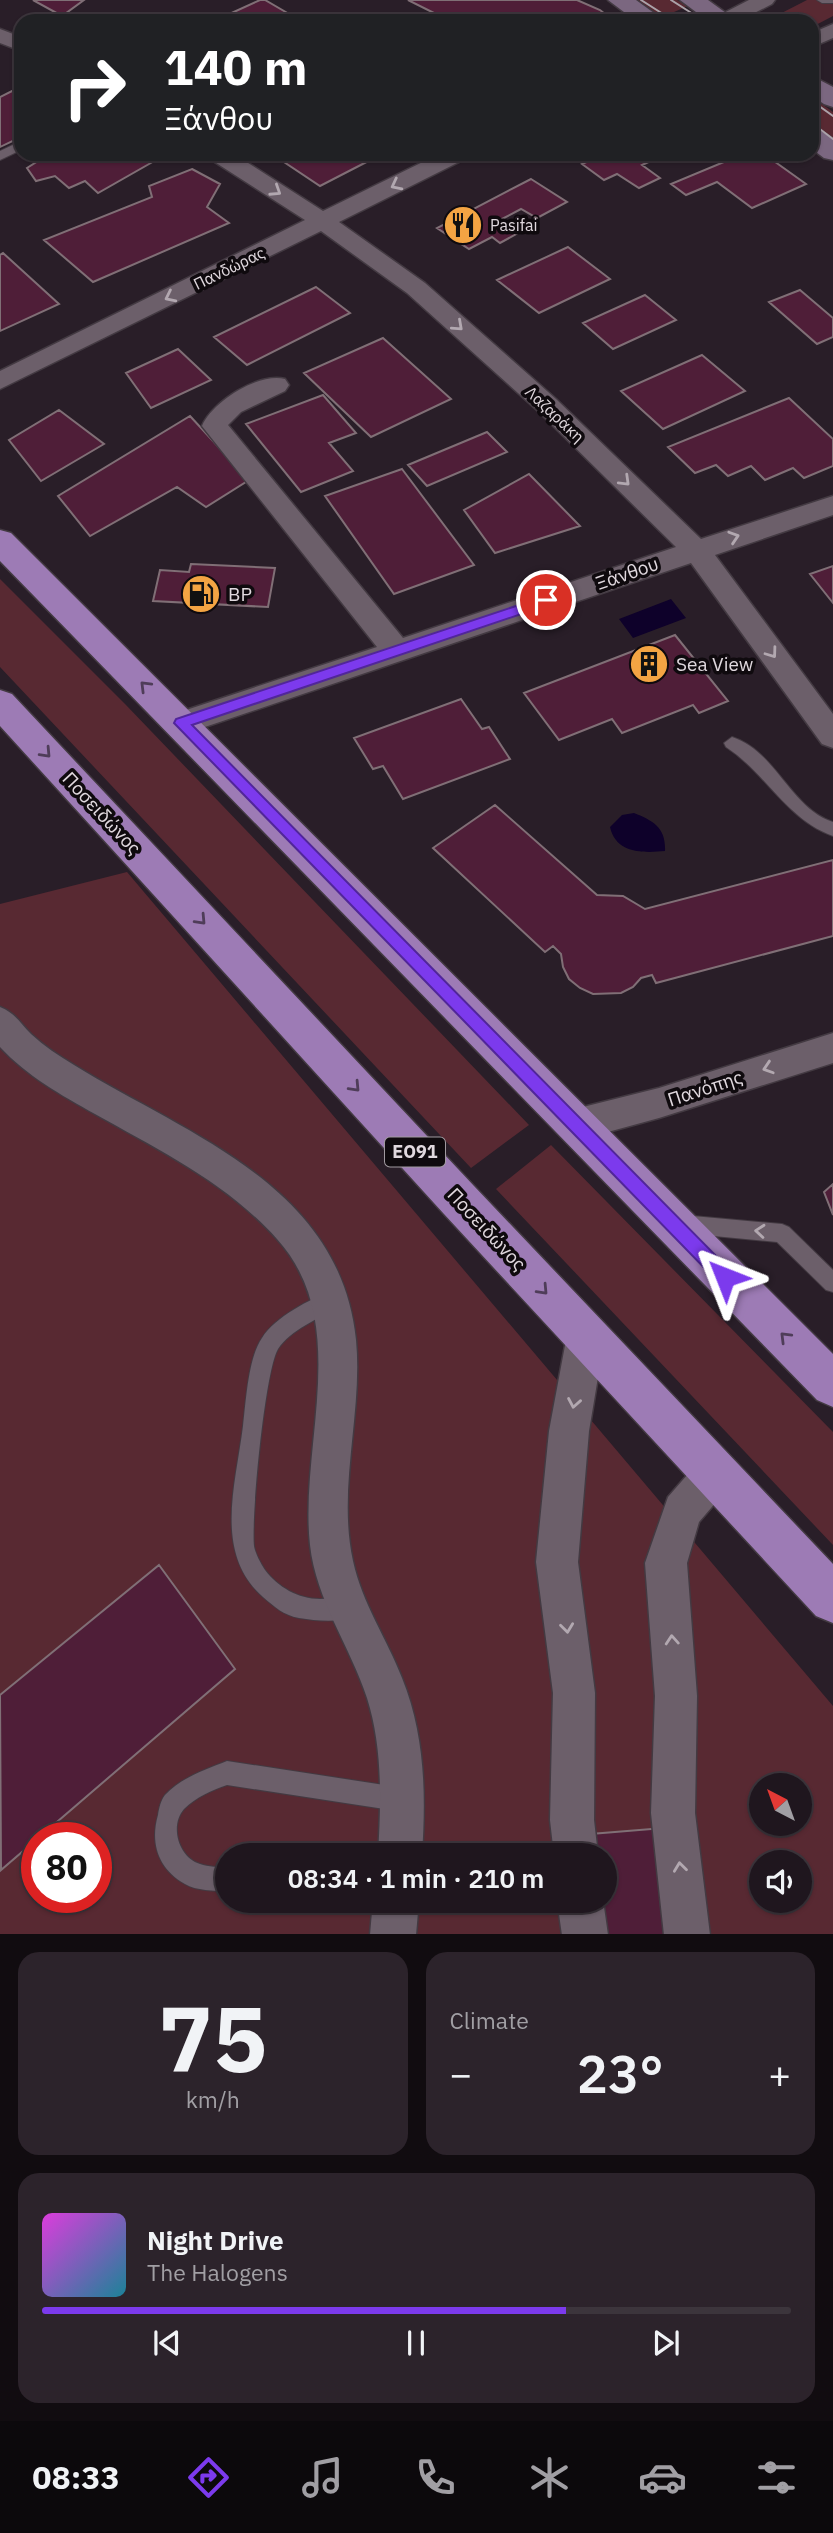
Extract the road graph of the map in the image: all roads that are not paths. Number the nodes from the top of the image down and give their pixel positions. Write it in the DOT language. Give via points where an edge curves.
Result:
graph roads {
  1 [pos="620,0"];
  2 [pos="692,0"];
  3 [pos="765,0"];
  4 [pos="822,0"];
  5 [pos="831,0"];
  6 [pos="642,14"];
  7 [pos="713,14"];
  8 [pos="738,14"];
  9 [pos="819,141"];
  10 [pos="833,152"];
  11 [pos="229,161"];
  12 [pos="443,161"];
  13 [pos="324,222"];
  14 [pos="0,381"];
  15 [pos="276,385"];
  16 [pos="833,505"];
  17 [pos="0,541"];
  18 [pos="696,550"];
  19 [pos="397,651"];
  20 [pos="0,702"];
  21 [pos="181,723"];
  22 [pos="833,736"];
  23 [pos="732,743"];
  24 [pos="833,829"];
  25 [pos="0,1022"];
  26 [pos="833,1048"];
  27 [pos="575,1125"];
  28 [pos="671,1223"];
  29 [pos="833,1283"];
  30 [pos="332,1300"];
  31 [pos="586,1335"];
  32 [pos="833,1385"];
  33 [pos="715,1473"];
  34 [pos="833,1599"];
  35 [pos="349,1608"];
  36 [pos="404,1800"];
  37 [pos="401,1843"];
  38 [pos="575,1843"];
  39 [pos="215,1878"];
  40 [pos="582,1913"];
  41 [pos="585,1934"];
  42 [pos="687,1934"];
  1 -- 6 [label="street"];
  2 -- 7 [label="street"];
  3 -- 8 [label="street"];
  4 -- 5 [label="lane"];
  9 -- 10 [label="street"];
  11 -- 13 [label="street, Λαζαράκη, one-way"];
  12 -- 13 [label="street, Πανδώρας, one-way"];
  13 -- 14 [label="street, Πανδώρας, one-way"];
  13 -- 18 [label="street, Λαζαράκη, one-way" via="416,288 547,405"];
  15 -- 19 [label="street" via="226,410 215,426"];
  18 -- 16 [label="street, Ξάνθου, one-way"];
  21 -- 17 [label="highway, one-way"];
  18 -- 19 [label="street, Ξάνθου"];
  18 -- 22 [label="street, Λαζαράκη, one-way"];
  19 -- 21 [label="street, Ξάνθου"];
  20 -- 31 [label="highway, Ποσειδώνος / ΕΟ91, one-way"];
  21 -- 27 [label="highway"];
  23 -- 24 [label="lane" via="762,763 807,817"];
  25 -- 30 [label="street" via="43,1066 261,1198 301,1240"];
  26 -- 27 [label="street, Πανόπης, one-way"];
  27 -- 28 [label="highway"];
  29 -- 28 [label="lane, one-way" via="782,1233"];
  32 -- 28 [label="highway, one-way"];
  30 -- 35 [label="street" via="338,1379 328,1508 334,1570"];
  30 -- 35 [label="lane" via="287,1327 269,1344 260,1376 242,1517 244,1552 258,1578 289,1605 317,1610"];
  31 -- 33 [label="highway, Ποσειδώνος / ΕΟ91"];
  31 -- 38 [label="street, one-way" via="569,1431 557,1562 574,1693"];
  33 -- 34 [label="highway, Ποσειδώνος / ΕΟ91"];
  42 -- 33 [label="street, one-way" via="673,1813 676,1696 666,1563 682,1511"];
  35 -- 36 [label="street" via="382,1679 398,1733"];
  36 -- 37 [label="street"];
  36 -- 39 [label="lane" via="227,1773 198,1784 172,1804 165,1831 169,1854 191,1875"];
  40 -- 41 [label="street"];
}
